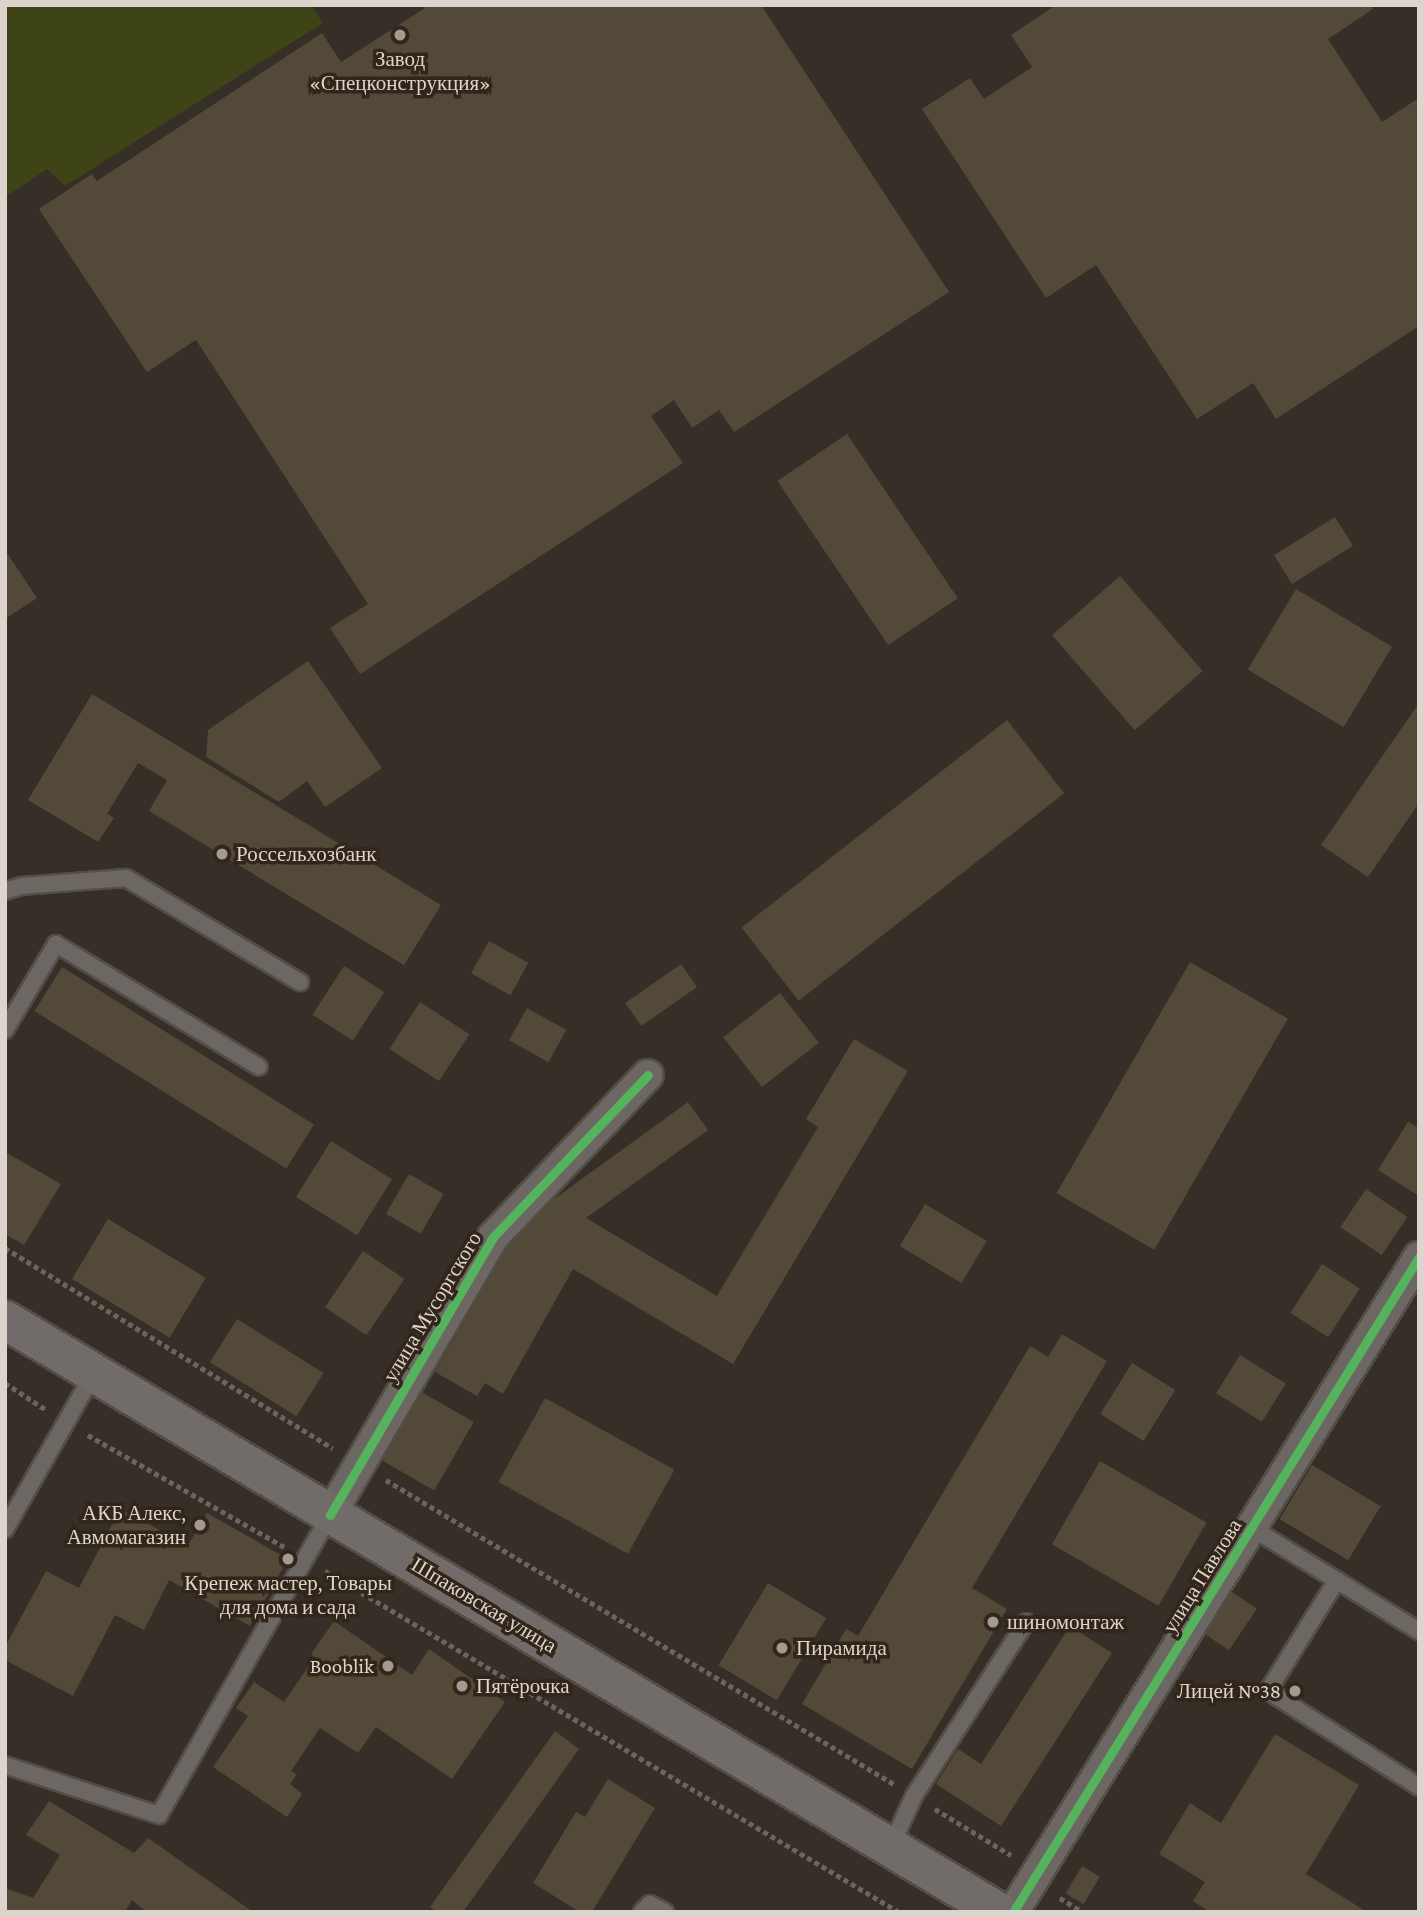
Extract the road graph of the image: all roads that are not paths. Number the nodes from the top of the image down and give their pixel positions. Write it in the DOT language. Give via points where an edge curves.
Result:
graph roads {
  1 [pos="5,891"];
  2 [pos="300,982"];
  3 [pos="5,1030"];
  4 [pos="258,1066"];
  5 [pos="648,1075"];
  6 [pos="1419,1257"];
  7 [pos="5,1320"];
  8 [pos="93,1373"];
  9 [pos="330,1514"];
  10 [pos="1252,1528"];
  11 [pos="5,1529"];
  12 [pos="1337,1580"];
  13 [pos="1026,1622"];
  14 [pos="1419,1631"];
  15 [pos="5,1765"];
  16 [pos="1419,1787"];
  17 [pos="891,1846"];
  18 [pos="642,1912"];
  19 [pos="665,1912"];
  20 [pos="999,1912"];
  21 [pos="1013,1912"];
  1 -- 2 [label="lane" via="126,878"];
  3 -- 4 [label="lane" via="56,944"];
  5 -- 9 [label="street, улица Мусоргского" via="493,1237"];
  6 -- 10 [label="street, улица Павлова"];
  7 -- 8 [label="main road, Шпаковская улица"];
  8 -- 9 [label="main road, Шпаковская улица"];
  8 -- 11 [label="lane"];
  9 -- 15 [label="lane" via="159,1815"];
  9 -- 17 [label="main road, Шпаковская улица"];
  10 -- 12 [label="lane"];
  10 -- 21 [label="street, улица Павлова"];
  12 -- 14 [label="lane"];
  12 -- 16 [label="lane" via="1268,1691"];
  13 -- 17 [label="lane" via="914,1796"];
  17 -- 20 [label="main road, Шпаковская улица"];
  18 -- 19 [label="lane" via="650,1904"];
}
